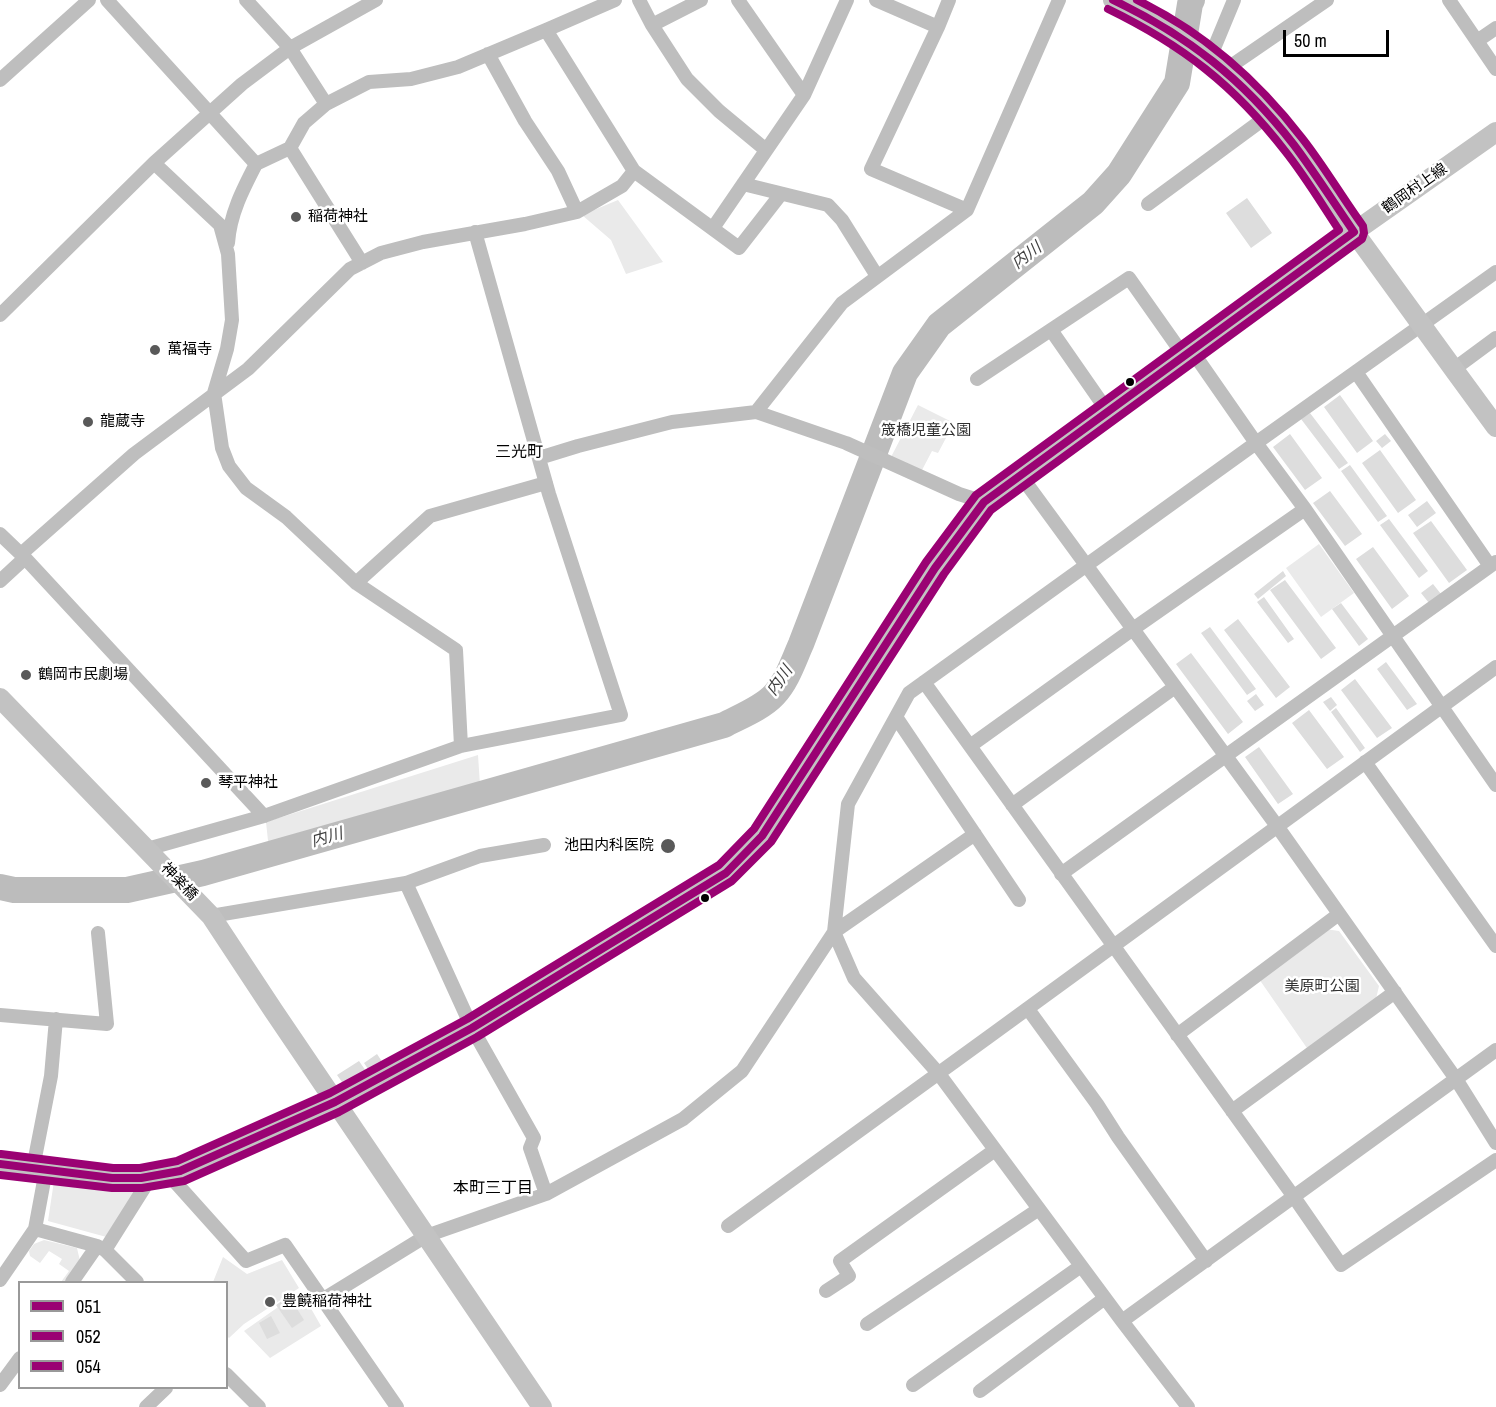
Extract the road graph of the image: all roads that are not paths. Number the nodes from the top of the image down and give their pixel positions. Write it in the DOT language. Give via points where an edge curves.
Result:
graph roads {
  1 [pos="89,0"];
  2 [pos="107,0"];
  3 [pos="246,0"];
  4 [pos="376,0"];
  5 [pos="615,0"];
  6 [pos="639,0"];
  7 [pos="701,0"];
  8 [pos="738,0"];
  9 [pos="847,0"];
  10 [pos="876,0"];
  11 [pos="949,0"];
  12 [pos="1059,0"];
  13 [pos="1234,0"];
  14 [pos="1327,0"];
  15 [pos="1449,0"];
  16 [pos="1119,1"];
  17 [pos="652,25"];
  18 [pos="938,27"];
  19 [pos="1496,28"];
  20 [pos="546,30"];
  21 [pos="1477,41"];
  22 [pos="290,48"];
  23 [pos="488,54"];
  24 [pos="1214,61"];
  25 [pos="1496,69"];
  26 [pos="0,80"];
  27 [pos="804,95"];
  28 [pos="326,104"];
  29 [pos="209,113"];
  30 [pos="1269,115"];
  31 [pos="1496,132"];
  32 [pos="290,148"];
  33 [pos="766,150"];
  34 [pos="154,163"];
  35 [pos="256,164"];
  36 [pos="634,171"];
  37 [pos="743,184"];
  38 [pos="781,194"];
  39 [pos="1148,204"];
  40 [pos="967,210"];
  41 [pos="577,212"];
  42 [pos="713,228"];
  43 [pos="475,232"];
  44 [pos="1354,232"];
  45 [pos="228,254"];
  46 [pos="362,263"];
  47 [pos="1496,272"];
  48 [pos="877,276"];
  49 [pos="0,315"];
  50 [pos="1422,325"];
  51 [pos="1051,330"];
  52 [pos="1496,338"];
  53 [pos="1188,353"];
  54 [pos="1454,369"];
  55 [pos="1356,372"];
  56 [pos="977,379"];
  57 [pos="214,393"];
  58 [pos="756,412"];
  59 [pos="1108,412"];
  60 [pos="1493,416"];
  61 [pos="1256,442"];
  62 [pos="539,458"];
  63 [pos="1021,476"];
  64 [pos="546,483"];
  65 [pos="984,502"];
  66 [pos="1305,509"];
  67 [pos="0,535"];
  68 [pos="23,556"];
  69 [pos="1493,564"];
  70 [pos="1086,566"];
  71 [pos="0,581"];
  72 [pos="356,583"];
  73 [pos="1133,629"];
  74 [pos="1393,636"];
  75 [pos="1496,667"];
  76 [pos="924,682"];
  77 [pos="1175,687"];
  78 [pos="0,698"];
  79 [pos="1442,706"];
  80 [pos="896,717"];
  81 [pos="461,746"];
  82 [pos="970,746"];
  83 [pos="1226,756"];
  84 [pos="1365,762"];
  85 [pos="1496,785"];
  86 [pos="1012,805"];
  87 [pos="264,816"];
  88 [pos="1277,826"];
  89 [pos="975,834"];
  90 [pos="544,845"];
  91 [pos="147,849"];
  92 [pos="1061,874"];
  93 [pos="406,883"];
  94 [pos="1019,900"];
  95 [pos="1339,914"];
  96 [pos="211,916"];
  97 [pos="834,932"];
  98 [pos="98,933"];
  99 [pos="1113,946"];
  100 [pos="1496,946"];
  101 [pos="1395,992"];
  102 [pos="1028,1008"];
  103 [pos="0,1015"];
  104 [pos="56,1019"];
  105 [pos="472,1028"];
  106 [pos="1177,1035"];
  107 [pos="1496,1050"];
  108 [pos="939,1074"];
  109 [pos="1456,1079"];
  110 [pos="336,1102"];
  111 [pos="1232,1112"];
  112 [pos="1496,1143"];
  113 [pos="995,1150"];
  114 [pos="1496,1160"];
  115 [pos="0,1164"];
  116 [pos="39,1169"];
  117 [pos="160,1175"];
  118 [pos="546,1194"];
  119 [pos="1293,1197"];
  120 [pos="1039,1209"];
  121 [pos="728,1226"];
  122 [pos="35,1229"];
  123 [pos="426,1236"];
  124 [pos="101,1248"];
  125 [pos="1206,1261"];
  126 [pos="1081,1266"];
  127 [pos="0,1280"];
  128 [pos="73,1281"];
  129 [pos="136,1281"];
  130 [pos="826,1291"];
  131 [pos="1105,1298"];
  132 [pos="322,1300"];
  133 [pos="1122,1322"];
  134 [pos="867,1324"];
  135 [pos="18,1361"];
  136 [pos="228,1376"];
  137 [pos="0,1385"];
  138 [pos="913,1385"];
  139 [pos="165,1389"];
  140 [pos="980,1391"];
  141 [pos="146,1407"];
  142 [pos="259,1407"];
  143 [pos="397,1407"];
  144 [pos="542,1407"];
  145 [pos="1188,1407"];
  1 -- 26 [label="street"];
  2 -- 29 [label="street"];
  3 -- 22 [label="street"];
  4 -- 22 [label="street"];
  5 -- 20 [label="street"];
  6 -- 17 [label="street"];
  7 -- 17 [label="street"];
  8 -- 27 [label="street"];
  9 -- 27 [label="street"];
  10 -- 18 [label="street"];
  11 -- 18 [label="street"];
  12 -- 40 [label="street"];
  13 -- 24 [label="street"];
  14 -- 24 [label="street"];
  15 -- 21 [label="street"];
  16 -- 24 [label="main road" via="1168,28"];
  17 -- 33 [label="street" via="687,79"];
  18 -- 40 [label="street" via="871,169"];
  19 -- 21 [label="street"];
  20 -- 23 [label="street"];
  20 -- 36 [label="street"];
  21 -- 25 [label="street"];
  22 -- 28 [label="street"];
  22 -- 29 [label="street"];
  23 -- 28 [label="street" via="458,67 411,79 369,82"];
  23 -- 41 [label="street" via="558,171"];
  24 -- 30 [label="main road"];
  27 -- 33 [label="street"];
  28 -- 32 [label="street" via="304,123"];
  29 -- 34 [label="street"];
  29 -- 35 [label="street"];
  30 -- 39 [label="street"];
  30 -- 44 [label="main road"];
  31 -- 44 [label="main road, 鶴岡村上線"];
  32 -- 35 [label="street"];
  32 -- 46 [label="street"];
  33 -- 37 [label="street"];
  34 -- 45 [label="street" via="219,225"];
  34 -- 49 [label="street"];
  35 -- 45 [label="street" via="229,228"];
  36 -- 41 [label="street" via="622,186"];
  36 -- 42 [label="street"];
  37 -- 38 [label="street"];
  37 -- 42 [label="street"];
  38 -- 42 [label="street" via="739,248"];
  38 -- 48 [label="street" via="828,206 842,220"];
  40 -- 48 [label="street"];
  41 -- 43 [label="street"];
  43 -- 46 [label="street" via="381,253"];
  43 -- 62 [label="street"];
  44 -- 50 [label="main road"];
  44 -- 53 [label="main road, 鶴岡村上線"];
  45 -- 57 [label="street" via="232,320"];
  46 -- 57 [label="street" via="350,269 248,369"];
  47 -- 50 [label="street"];
  48 -- 58 [label="street" via="842,303"];
  50 -- 54 [label="main road"];
  50 -- 55 [label="street"];
  51 -- 53 [label="street" via="1129,278"];
  51 -- 56 [label="street"];
  51 -- 59 [label="street"];
  52 -- 54 [label="street"];
  53 -- 59 [label="main road, 鶴岡村上線"];
  53 -- 61 [label="street"];
  54 -- 60 [label="main road"];
  55 -- 61 [label="street"];
  55 -- 69 [label="street"];
  57 -- 68 [label="street" via="134,454"];
  57 -- 72 [label="street" via="222,448 229,466 246,488 286,517"];
  58 -- 62 [label="street" via="672,422"];
  58 -- 65 [label="street" via="846,443"];
  59 -- 63 [label="main road, 鶴岡村上線"];
  61 -- 66 [label="street"];
  61 -- 70 [label="street"];
  62 -- 64 [label="street"];
  63 -- 65 [label="main road, 鶴岡村上線"];
  63 -- 70 [label="street"];
  64 -- 72 [label="street" via="430,516"];
  64 -- 81 [label="street" via="621,715"];
  65 -- 105 [label="main road, 鶴岡村上線" via="934,568 762,836 748,851 726,873"];
  66 -- 73 [label="street"];
  66 -- 74 [label="street"];
  67 -- 68 [label="street"];
  68 -- 71 [label="street"];
  68 -- 87 [label="street"];
  69 -- 74 [label="street"];
  70 -- 73 [label="street"];
  70 -- 76 [label="street"];
  72 -- 81 [label="street" via="456,650"];
  73 -- 77 [label="street"];
  73 -- 82 [label="street"];
  74 -- 79 [label="street"];
  74 -- 83 [label="street"];
  75 -- 79 [label="street"];
  76 -- 80 [label="street" via="909,693"];
  76 -- 82 [label="street"];
  77 -- 83 [label="street"];
  77 -- 86 [label="street"];
  78 -- 91 [label="main road, 神楽橋"];
  79 -- 84 [label="street"];
  79 -- 85 [label="street"];
  80 -- 89 [label="street"];
  80 -- 97 [label="street" via="848,804"];
  81 -- 87 [label="street"];
  82 -- 86 [label="street"];
  83 -- 88 [label="street"];
  83 -- 92 [label="street"];
  84 -- 88 [label="street"];
  84 -- 100 [label="street"];
  86 -- 92 [label="street"];
  87 -- 91 [label="street"];
  88 -- 95 [label="street"];
  88 -- 99 [label="street"];
  89 -- 94 [label="street"];
  89 -- 97 [label="street"];
  90 -- 93 [label="street" via="480,856"];
  91 -- 96 [label="main road, 神楽橋"];
  92 -- 99 [label="street"];
  93 -- 96 [label="street"];
  93 -- 105 [label="street"];
  95 -- 101 [label="street"];
  95 -- 106 [label="street"];
  96 -- 110 [label="main road, 神楽橋"];
  97 -- 108 [label="street" via="854,978"];
  97 -- 118 [label="street" via="742,1071 683,1119"];
  98 -- 104 [label="street" via="107,1024"];
  99 -- 102 [label="street"];
  99 -- 106 [label="street"];
  101 -- 109 [label="street"];
  101 -- 111 [label="street"];
  102 -- 108 [label="street"];
  102 -- 125 [label="street"];
  103 -- 104 [label="street"];
  104 -- 116 [label="street"];
  105 -- 110 [label="main road, 鶴岡村上線"];
  105 -- 118 [label="street" via="534,1138 530,1148"];
  106 -- 111 [label="street"];
  107 -- 109 [label="street"];
  108 -- 113 [label="street"];
  108 -- 121 [label="street"];
  109 -- 112 [label="street"];
  109 -- 119 [label="street"];
  110 -- 117 [label="main road, 鶴岡村上線" via="180,1171"];
  110 -- 123 [label="main road, 神楽橋"];
  111 -- 119 [label="street"];
  113 -- 120 [label="street"];
  113 -- 130 [label="street" via="840,1261 849,1276"];
  114 -- 119 [label="street" via="1341,1265"];
  115 -- 116 [label="main road, 鶴岡村上線"];
  116 -- 117 [label="main road, 鶴岡村上線" via="129,1179"];
  116 -- 122 [label="street"];
  117 -- 124 [label="street"];
  117 -- 132 [label="street" via="246,1261 285,1245"];
  118 -- 123 [label="street"];
  119 -- 125 [label="street"];
  120 -- 126 [label="street"];
  120 -- 134 [label="street"];
  122 -- 124 [label="street"];
  122 -- 127 [label="street"];
  123 -- 132 [label="street"];
  123 -- 144 [label="main road, 神楽橋"];
  124 -- 128 [label="street"];
  124 -- 129 [label="street"];
  125 -- 133 [label="street"];
  126 -- 131 [label="street"];
  126 -- 138 [label="street"];
  131 -- 133 [label="street"];
  131 -- 140 [label="street"];
  132 -- 143 [label="street"];
  133 -- 145 [label="street"];
  135 -- 137 [label="street"];
  136 -- 142 [label="street"];
  139 -- 141 [label="street"];
}
